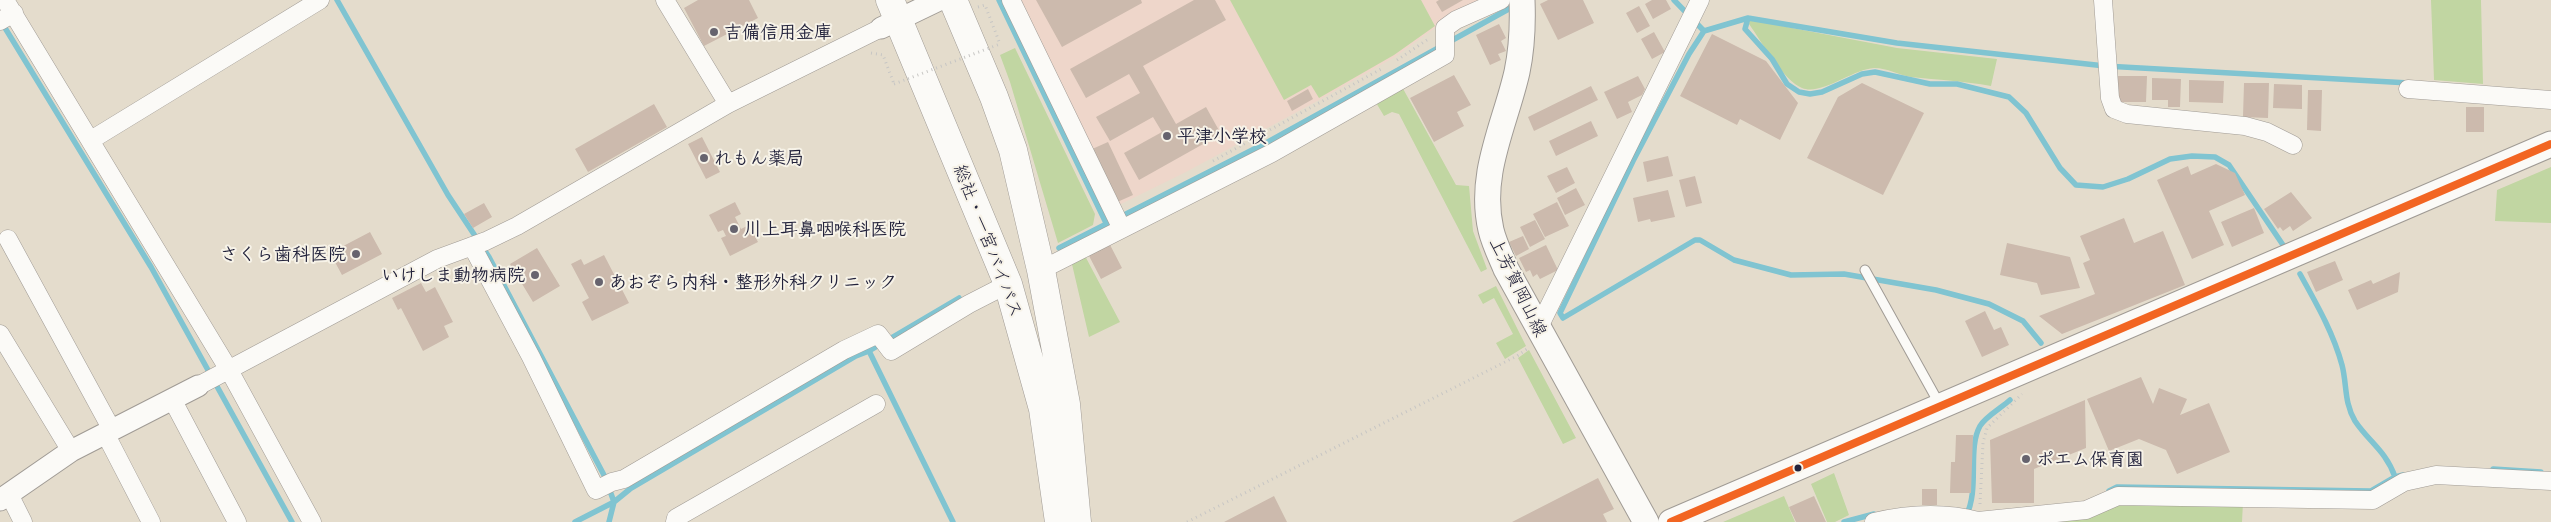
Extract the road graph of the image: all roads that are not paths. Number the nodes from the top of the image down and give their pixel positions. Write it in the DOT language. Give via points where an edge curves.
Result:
graph roads {
  1 [pos="320,0"];
  2 [pos="665,0"];
  3 [pos="939,0"];
  4 [pos="953,0"];
  5 [pos="1011,0"];
  6 [pos="1501,0"];
  7 [pos="2103,0"];
  8 [pos="1523,8"];
  9 [pos="6,11"];
  10 [pos="1695,12"];
  11 [pos="890,16"];
  12 [pos="2408,89"];
  13 [pos="2551,100"];
  14 [pos="728,104"];
  15 [pos="91,140"];
  16 [pos="2293,144"];
  17 [pos="2551,144"];
  18 [pos="1118,222"];
  19 [pos="8,239"];
  20 [pos="478,244"];
  21 [pos="1041,270"];
  22 [pos="1865,270"];
  23 [pos="1008,284"];
  24 [pos="0,334"];
  25 [pos="1534,335"];
  26 [pos="229,370"];
  27 [pos="198,386"];
  28 [pos="172,399"];
  29 [pos="876,404"];
  30 [pos="1941,407"];
  31 [pos="108,432"];
  32 [pos="71,451"];
  33 [pos="2551,481"];
  34 [pos="4,497"];
  35 [pos="23,522"];
  36 [pos="151,522"];
  37 [pos="237,522"];
  38 [pos="312,522"];
  39 [pos="675,522"];
  40 [pos="1059,522"];
  41 [pos="1077,522"];
  42 [pos="1646,522"];
  43 [pos="1671,522"];
  44 [pos="1874,522"];
  1 -- 15 [label="street"];
  2 -- 14 [label="street"];
  3 -- 11 [label="street"];
  4 -- 21 [label="highway, 総社・一宮バイパス" via="1013,150"];
  5 -- 18 [label="street"];
  6 -- 18 [label="street" via="1456,20 1445,37 1445,55 1272,152"];
  7 -- 16 [label="street" via="2110,98 2114,109 2127,114 2245,126"];
  8 -- 25 [label="main road, 上芳賀岡山線" via="1521,51 1489,168 1488,195 1491,230"];
  9 -- 15 [label="street"];
  10 -- 25 [label="street"];
  11 -- 14 [label="street"];
  11 -- 23 [label="highway, 総社・一宮バイパス"];
  12 -- 13 [label="street"];
  14 -- 20 [label="street" via="517,226"];
  15 -- 26 [label="street"];
  17 -- 30 [label="main road"];
  18 -- 21 [label="street"];
  19 -- 31 [label="street"];
  20 -- 23 [label="street" via="596,490 624,479 844,350 878,334 891,351"];
  20 -- 26 [label="street" via="437,259"];
  21 -- 41 [label="highway, 総社・一宮バイパス" via="1066,404"];
  22 -- 30 [label="lane"];
  23 -- 40 [label="highway, 総社・一宮バイパス" via="1043,409"];
  24 -- 32 [label="street"];
  25 -- 42 [label="main road, 上芳賀岡山線"];
  26 -- 27 [label="street"];
  26 -- 38 [label="street"];
  27 -- 28 [label="street"];
  28 -- 31 [label="street"];
  28 -- 37 [label="street"];
  29 -- 39 [label="street" via="676,518"];
  30 -- 43 [label="main road"];
  31 -- 32 [label="street"];
  31 -- 36 [label="street"];
  32 -- 34 [label="street"];
  33 -- 44 [label="street" via="2436,475 2404,482 2373,500 2118,496 2086,510 1978,521 1970,514 1921,515"];
  34 -- 35 [label="street"];
}
